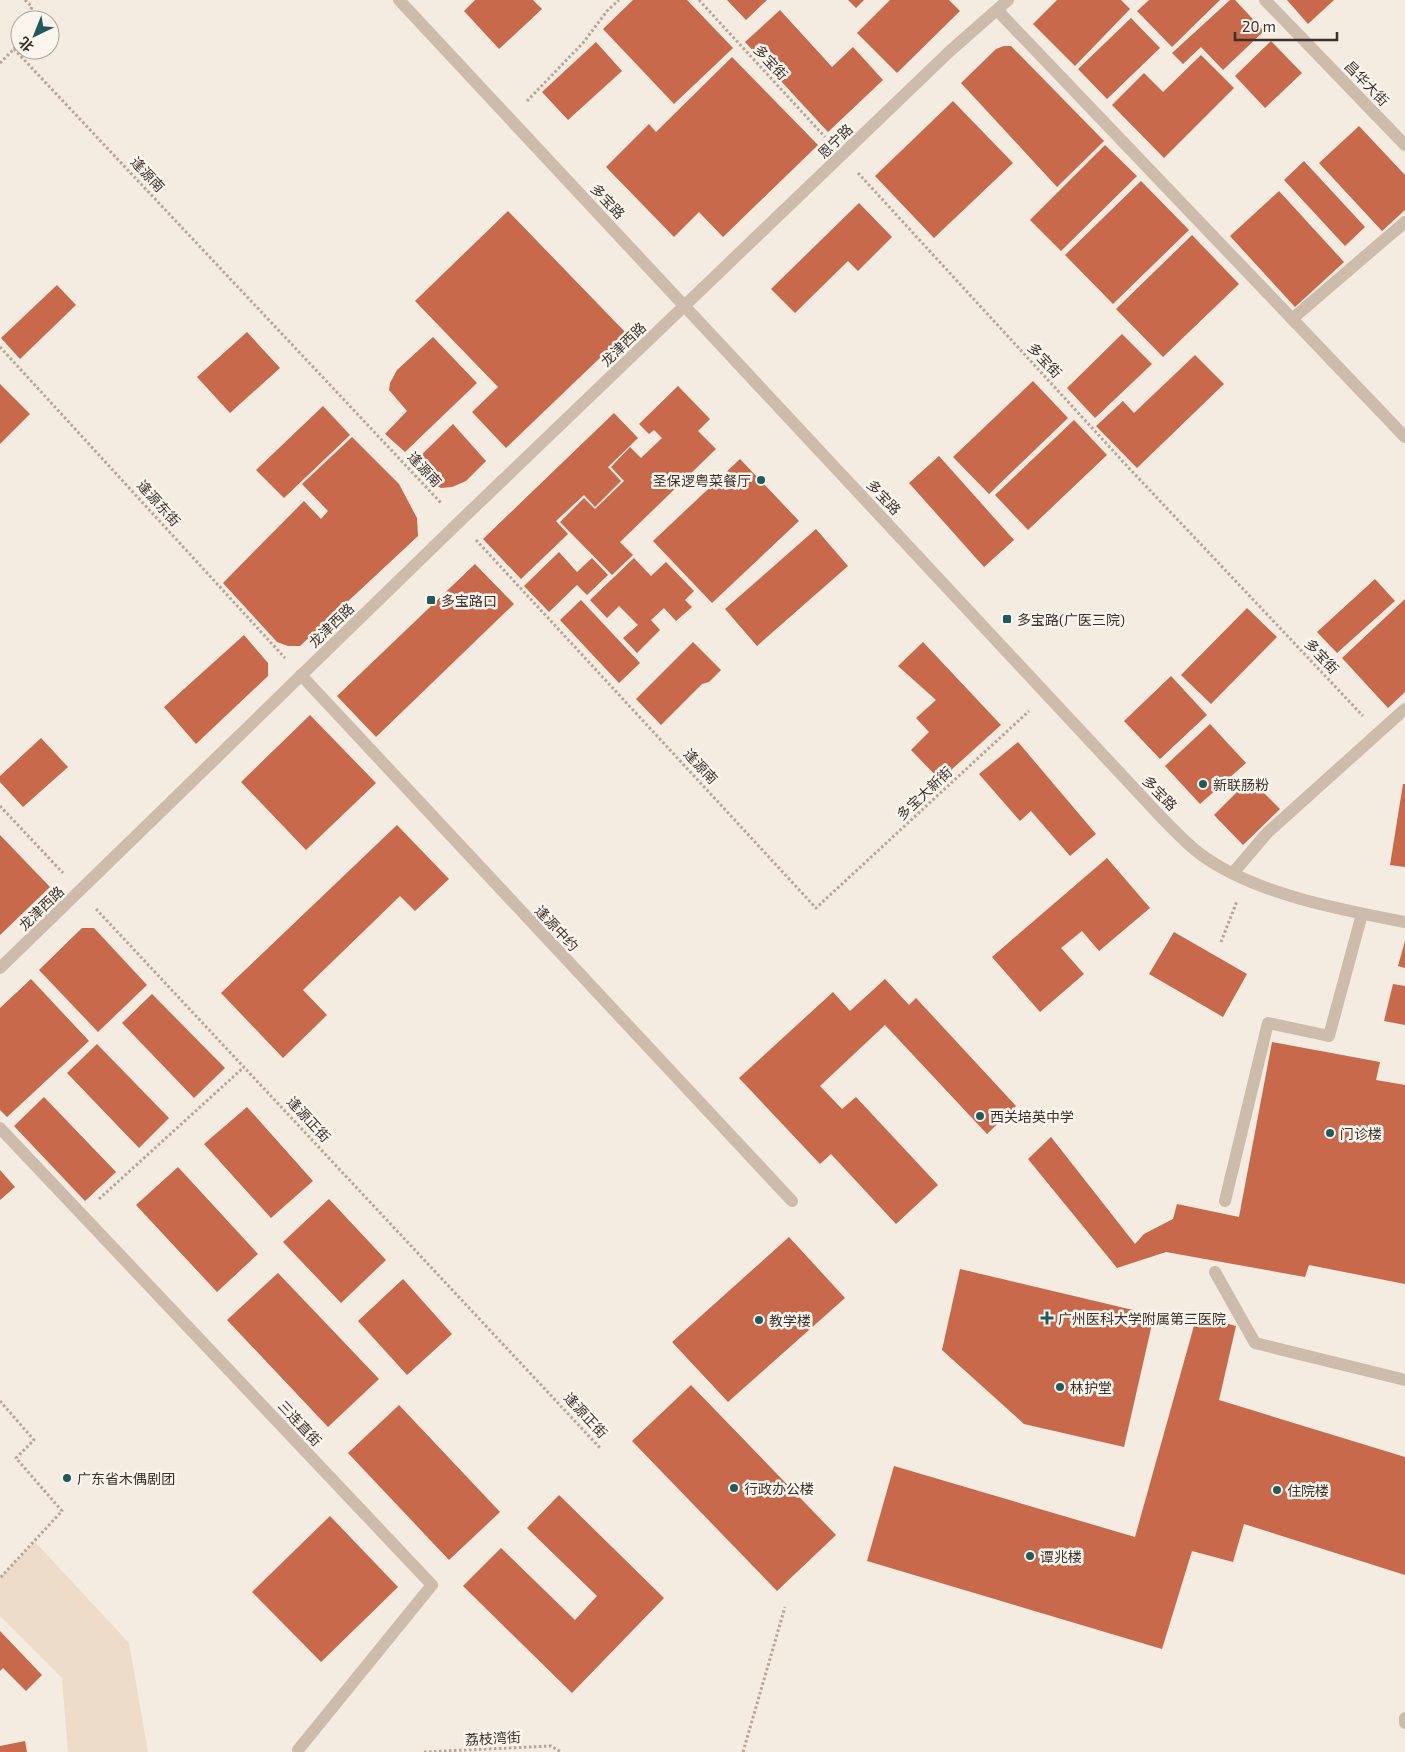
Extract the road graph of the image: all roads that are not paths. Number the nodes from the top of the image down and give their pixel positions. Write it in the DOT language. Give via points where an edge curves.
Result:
graph roads {
  1 [pos="399,0"];
  2 [pos="1008,0"];
  3 [pos="1265,0"];
  4 [pos="997,10"];
  5 [pos="1405,144"];
  6 [pos="1405,222"];
  7 [pos="685,306"];
  8 [pos="1292,319"];
  9 [pos="1405,437"];
  10 [pos="301,675"];
  11 [pos="1405,709"];
  12 [pos="1233,873"];
  13 [pos="1362,914"];
  14 [pos="1405,922"];
  15 [pos="0,968"];
  16 [pos="0,1128"];
  17 [pos="792,1201"];
  18 [pos="1225,1201"];
  19 [pos="1216,1272"];
  20 [pos="1405,1380"];
  21 [pos="1405,1718"];
  22 [pos="1405,1722"];
  23 [pos="298,1750"];
  1 -- 7 [label="street, 多宝路"];
  2 -- 4 [label="street, 恩宁路"];
  3 -- 5 [label="street, 昌华大街"];
  4 -- 7 [label="street, 恩宁路" via="950,51"];
  4 -- 8 [label="street"];
  6 -- 8 [label="street"];
  7 -- 10 [label="street, 龙津西路"];
  7 -- 12 [label="street, 多宝路" via="1174,829 1199,853"];
  8 -- 9 [label="street"];
  10 -- 15 [label="street, 龙津西路"];
  10 -- 17 [label="street, 逢源中约"];
  11 -- 12 [label="street" via="1267,834"];
  12 -- 13 [label="street, 多宝路" via="1316,903"];
  13 -- 14 [label="street, 多宝路"];
  13 -- 18 [label="street" via="1329,1036 1268,1023"];
  16 -- 23 [label="street, 三连直街" via="432,1585"];
  19 -- 20 [label="street" via="1255,1343"];
  21 -- 22 [label="street"];
}
